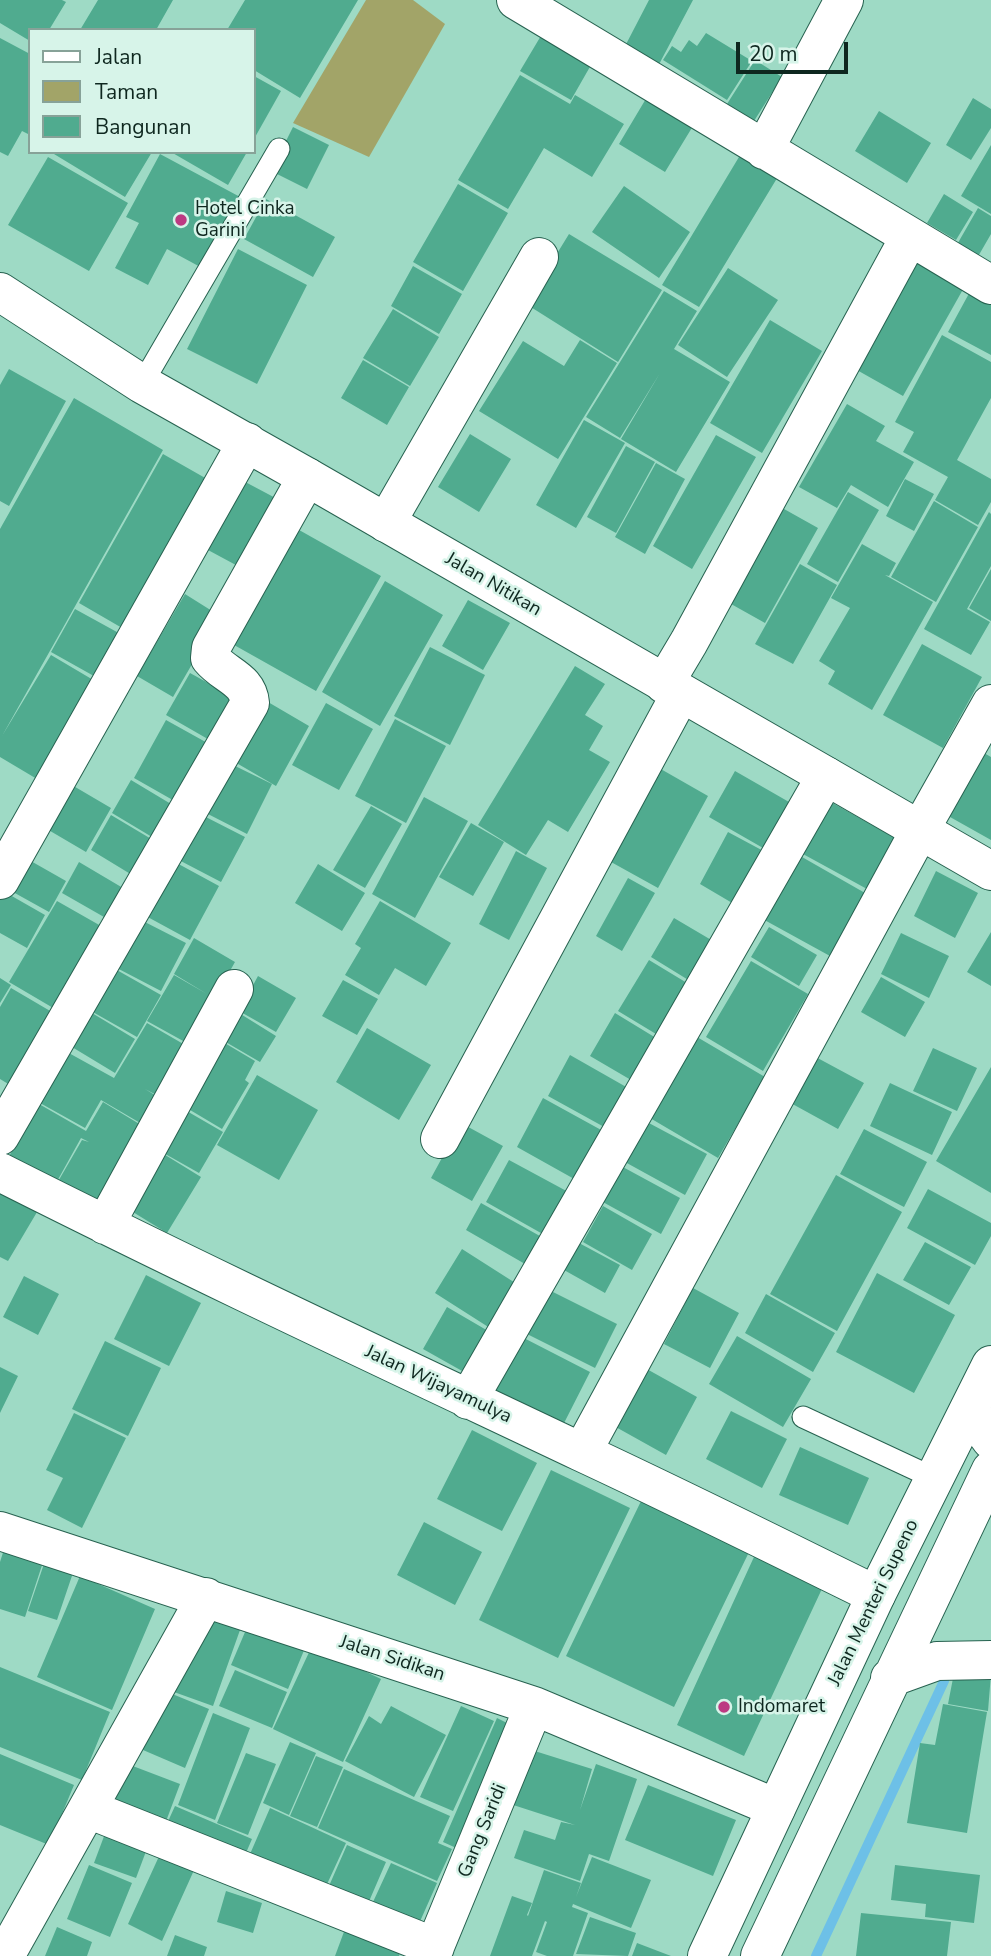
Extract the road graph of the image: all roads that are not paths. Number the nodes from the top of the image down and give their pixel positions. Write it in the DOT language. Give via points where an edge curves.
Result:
graph roads {
  1 [pos="516,0"];
  2 [pos="844,0"];
  3 [pos="279,149"];
  4 [pos="764,150"];
  5 [pos="909,238"];
  6 [pos="539,257"];
  7 [pos="991,285"];
  8 [pos="0,292"];
  9 [pos="142,384"];
  10 [pos="247,442"];
  11 [pos="307,477"];
  12 [pos="386,523"];
  13 [pos="673,688"];
  14 [pos="991,704"];
  15 [pos="826,776"];
  16 [pos="920,830"];
  17 [pos="991,871"];
  18 [pos="0,880"];
  19 [pos="234,989"];
  20 [pos="0,1136"];
  21 [pos="440,1139"];
  22 [pos="0,1172"];
  23 [pos="105,1225"];
  24 [pos="991,1365"];
  25 [pos="468,1400"];
  26 [pos="803,1417"];
  27 [pos="980,1425"];
  28 [pos="582,1452"];
  29 [pos="991,1470"];
  30 [pos="936,1479"];
  31 [pos="0,1531"];
  32 [pos="876,1595"];
  33 [pos="206,1597"];
  34 [pos="991,1660"];
  35 [pos="890,1678"];
  36 [pos="534,1706"];
  37 [pos="776,1808"];
  38 [pos="88,1809"];
  39 [pos="4,1950"];
  40 [pos="433,1952"];
  41 [pos="707,1956"];
  42 [pos="760,1956"];
  1 -- 4 [label="street"];
  2 -- 4 [label="street"];
  3 -- 9 [label="lane"];
  4 -- 5 [label="street"];
  5 -- 7 [label="street"];
  5 -- 13 [label="street" via="689,642"];
  6 -- 12 [label="street"];
  8 -- 9 [label="street, Jalan Nitikan"];
  9 -- 10 [label="street, Jalan Nitikan"];
  10 -- 11 [label="street, Jalan Nitikan"];
  10 -- 18 [label="street"];
  11 -- 12 [label="street, Jalan Nitikan"];
  11 -- 20 [label="street" via="211,648 210,658 219,670 244,685 250,703"];
  12 -- 13 [label="street, Jalan Nitikan"];
  13 -- 15 [label="street, Jalan Nitikan"];
  13 -- 21 [label="street"];
  14 -- 16 [label="street"];
  15 -- 16 [label="street, Jalan Nitikan"];
  15 -- 25 [label="street"];
  16 -- 17 [label="street, Jalan Nitikan"];
  16 -- 28 [label="street"];
  19 -- 23 [label="street"];
  22 -- 23 [label="street, Jalan Wijayamulya"];
  23 -- 25 [label="street, Jalan Wijayamulya"];
  24 -- 27 [label="street, Jalan Menteri Supeno"];
  25 -- 28 [label="street, Jalan Wijayamulya"];
  26 -- 30 [label="lane"];
  27 -- 30 [label="street, Jalan Menteri Supeno"];
  28 -- 32 [label="street, Jalan Wijayamulya"];
  29 -- 35 [label="street"];
  30 -- 32 [label="street, Jalan Menteri Supeno"];
  31 -- 33 [label="street, Jalan Sidikan"];
  32 -- 37 [label="street, Jalan Menteri Supeno"];
  33 -- 36 [label="street, Jalan Sidikan"];
  33 -- 38 [label="street"];
  34 -- 35 [label="street" via="937,1661"];
  35 -- 42 [label="street"];
  36 -- 37 [label="street, Jalan Sidikan"];
  36 -- 40 [label="street, Gang Saridi"];
  37 -- 41 [label="street, Jalan Menteri Supeno"];
  38 -- 39 [label="street"];
  38 -- 40 [label="street"];
}
